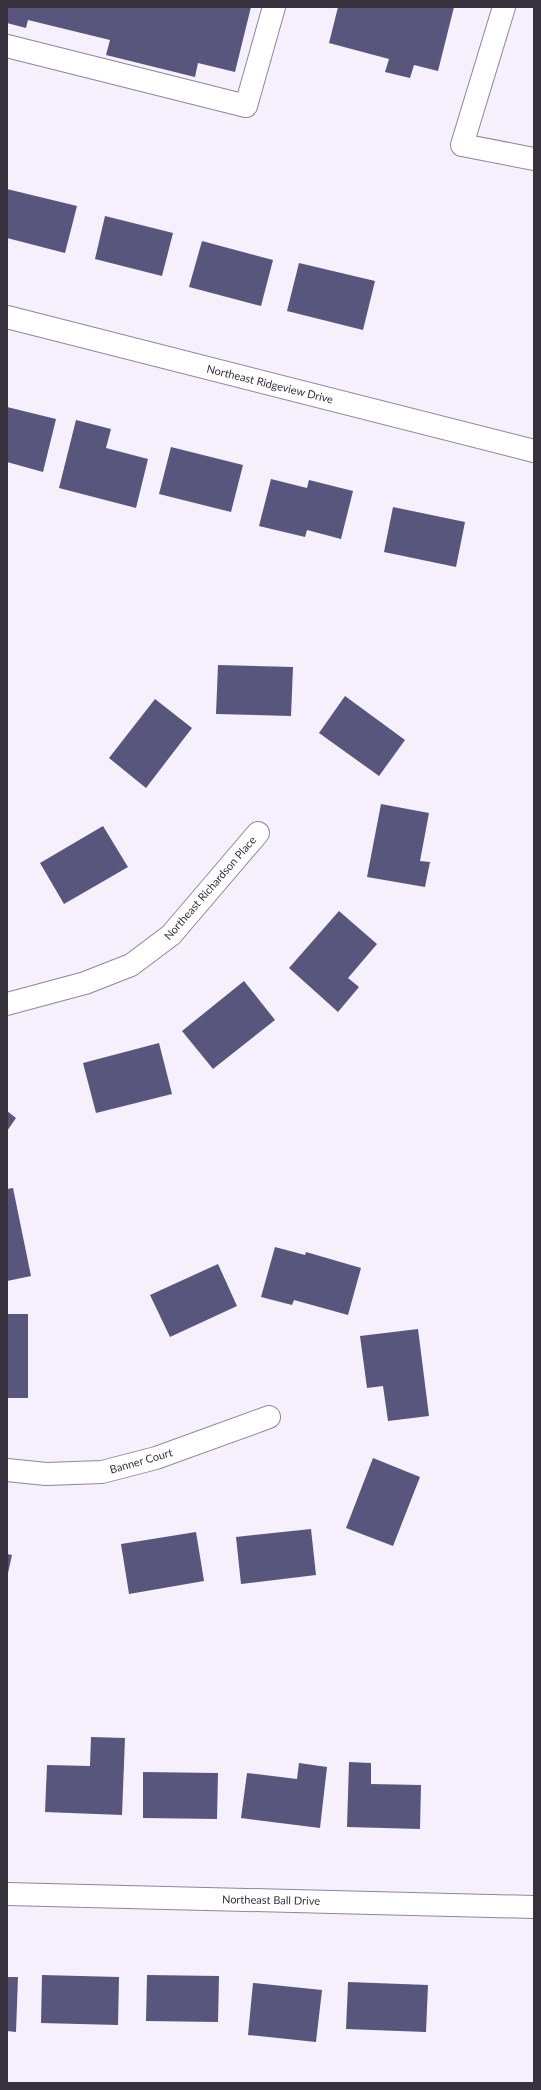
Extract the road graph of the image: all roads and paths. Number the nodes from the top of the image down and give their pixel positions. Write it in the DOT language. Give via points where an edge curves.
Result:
graph roads {
  1 [pos="274,7"];
  2 [pos="504,7"];
  3 [pos="7,46"];
  4 [pos="534,159"];
  5 [pos="7,317"];
  6 [pos="534,451"];
  7 [pos="258,833"];
  8 [pos="7,1004"];
  9 [pos="269,1417"];
  10 [pos="7,1470"];
  11 [pos="7,1894"];
  12 [pos="534,1906"];
  1 -- 3 [label="street" via="246,106"];
  2 -- 4 [label="street" via="462,145"];
  5 -- 6 [label="street, Northeast Ridgeview Drive"];
  7 -- 8 [label="street, Northeast Richardson Place" via="171,935 131,965 85,983"];
  9 -- 10 [label="street, Banner Court" via="156,1458 102,1472 46,1474"];
  11 -- 12 [label="street, Northeast Ball Drive"];
}
